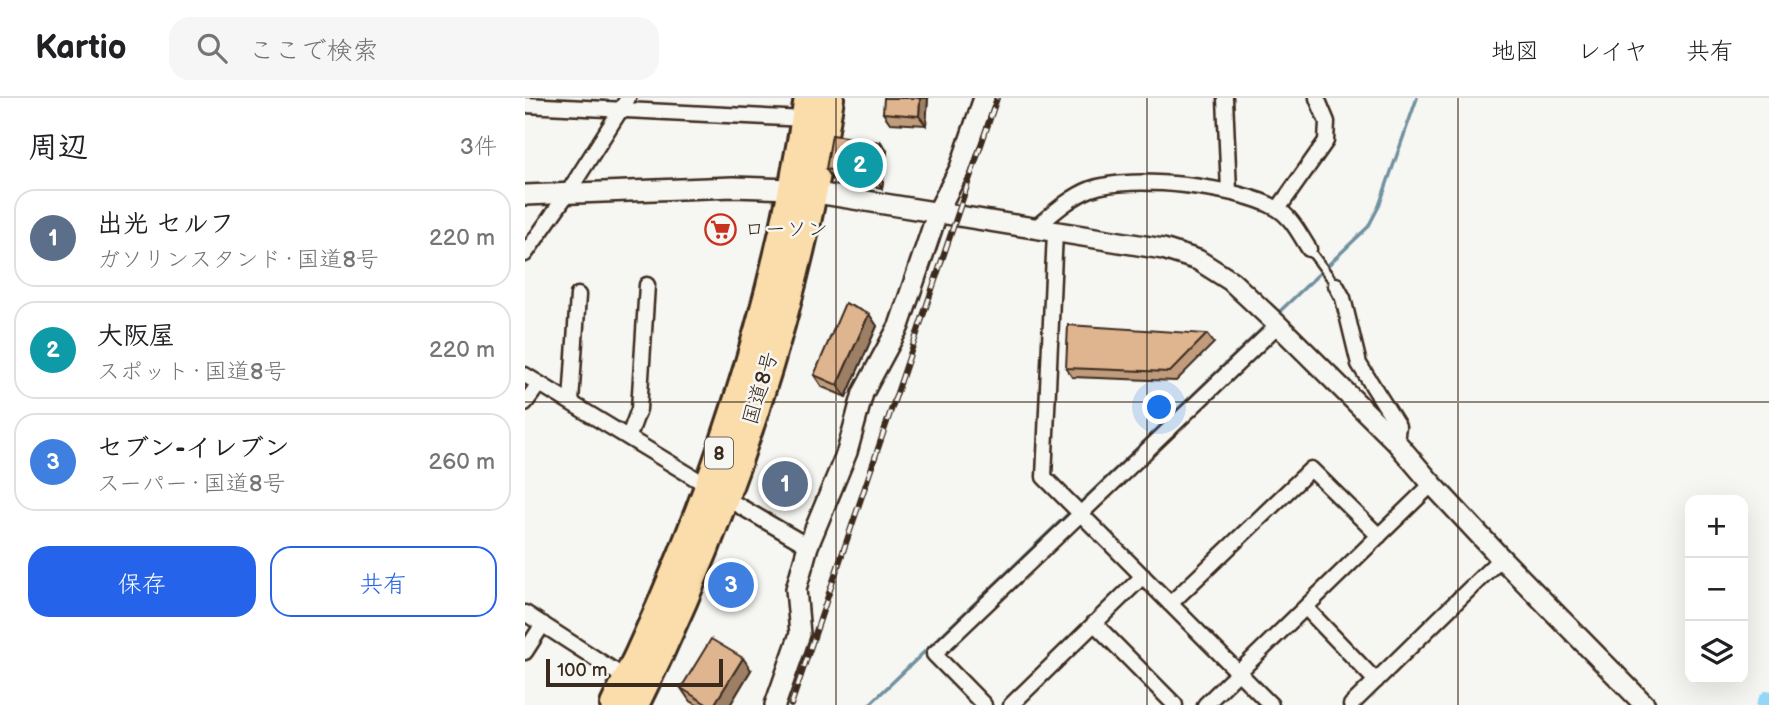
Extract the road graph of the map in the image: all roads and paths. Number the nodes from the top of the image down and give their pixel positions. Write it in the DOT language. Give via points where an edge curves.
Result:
graph roads {
  1 [pos="830,98"];
  2 [pos="984,98"];
  3 [pos="1225,98"];
  4 [pos="1317,98"];
  5 [pos="552,102"];
  6 [pos="623,102"];
  7 [pos="525,105"];
  8 [pos="806,109"];
  9 [pos="803,191"];
  10 [pos="1229,191"];
  11 [pos="568,194"];
  12 [pos="525,195"];
  13 [pos="1278,209"];
  14 [pos="938,211"];
  15 [pos="1034,229"];
  16 [pos="1055,232"];
  17 [pos="1309,249"];
  18 [pos="525,254"];
  19 [pos="1333,280"];
  20 [pos="647,285"];
  21 [pos="578,295"];
  22 [pos="1278,325"];
  23 [pos="525,375"];
  24 [pos="539,384"];
  25 [pos="571,402"];
  26 [pos="525,403"];
  27 [pos="629,436"];
  28 [pos="1396,442"];
  29 [pos="1432,484"];
  30 [pos="716,492"];
  31 [pos="1081,515"];
  32 [pos="1380,536"];
  33 [pos="808,545"];
  34 [pos="1501,558"];
  35 [pos="1143,576"];
  36 [pos="1170,604"];
  37 [pos="1306,608"];
  38 [pos="525,613"];
  39 [pos="543,624"];
  40 [pos="1094,624"];
  41 [pos="525,652"];
  42 [pos="1240,673"];
  43 [pos="627,679"];
  44 [pos="1376,681"];
  45 [pos="614,705"];
  46 [pos="635,705"];
  47 [pos="775,705"];
  48 [pos="984,705"];
  49 [pos="1011,705"];
  50 [pos="1175,705"];
  51 [pos="1205,705"];
  52 [pos="1271,705"];
  53 [pos="1351,705"];
  54 [pos="1645,705"];
  1 -- 9 [label="highway, 国道8号 / 8"];
  2 -- 14 [label="street" via="960,168"];
  3 -- 10 [label="street"];
  4 -- 13 [label="street" via="1327,121 1326,141"];
  5 -- 6 [label="street"];
  5 -- 7 [label="street"];
  6 -- 8 [label="street"];
  6 -- 11 [label="street"];
  8 -- 9 [label="highway, 国道8号 / 8"];
  9 -- 11 [label="street" via="733,187"];
  9 -- 14 [label="street"];
  9 -- 30 [label="highway, 国道8号 / 8" via="788,213"];
  10 -- 13 [label="street"];
  10 -- 15 [label="street" via="1138,182 1091,189"];
  11 -- 12 [label="street"];
  11 -- 18 [label="street"];
  13 -- 17 [label="street"];
  14 -- 15 [label="street"];
  14 -- 33 [label="street" via="899,326 863,393 847,452"];
  15 -- 16 [label="street"];
  16 -- 22 [label="street" via="1163,249 1198,260 1231,281"];
  16 -- 31 [label="street" via="1044,477"];
  17 -- 19 [label="lane"];
  19 -- 28 [label="street" via="1343,298 1359,364 1398,426"];
  20 -- 27 [label="street" via="639,409"];
  21 -- 25 [label="street"];
  22 -- 28 [label="street"];
  22 -- 31 [label="street"];
  23 -- 24 [label="street"];
  24 -- 25 [label="street"];
  24 -- 26 [label="street"];
  25 -- 27 [label="street"];
  27 -- 30 [label="street"];
  28 -- 29 [label="street"];
  29 -- 32 [label="street"];
  29 -- 34 [label="street"];
  30 -- 33 [label="street"];
  30 -- 43 [label="highway, 国道8号 / 8"];
  30 -- 46 [label="highway, 国道8号 / 8" via="687,590"];
  31 -- 35 [label="street"];
  31 -- 48 [label="street" via="935,654"];
  32 -- 36 [label="street" via="1311,468"];
  32 -- 37 [label="street"];
  33 -- 47 [label="street" via="796,590 800,634"];
  34 -- 44 [label="street"];
  34 -- 54 [label="street"];
  35 -- 36 [label="street"];
  35 -- 40 [label="street"];
  36 -- 42 [label="street"];
  37 -- 42 [label="street"];
  37 -- 44 [label="street"];
  38 -- 39 [label="street"];
  39 -- 41 [label="street"];
  39 -- 43 [label="street"];
  40 -- 49 [label="street"];
  40 -- 50 [label="street"];
  42 -- 51 [label="street"];
  42 -- 52 [label="street"];
  43 -- 45 [label="highway, 国道8号 / 8"];
  44 -- 53 [label="street"];
}
